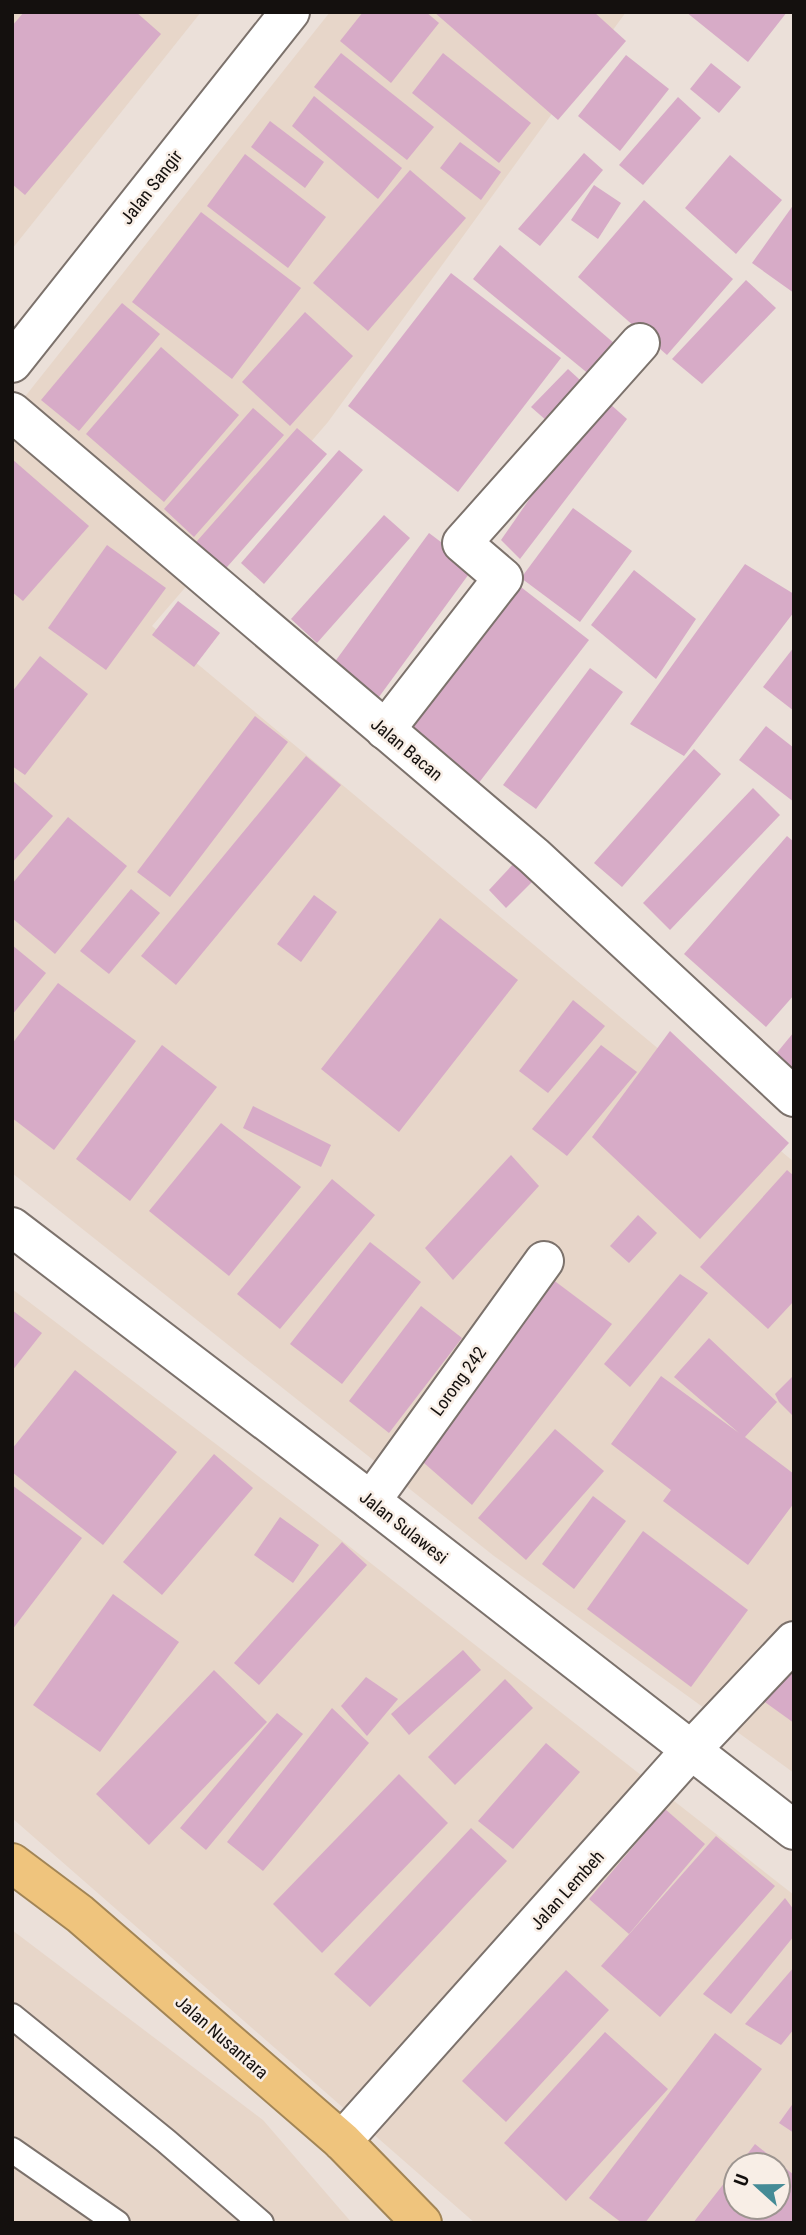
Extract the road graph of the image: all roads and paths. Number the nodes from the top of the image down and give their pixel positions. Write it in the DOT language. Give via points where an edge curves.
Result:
graph roads {
  1 [pos="290,12"];
  2 [pos="640,343"];
  3 [pos="12,363"];
  4 [pos="12,412"];
  5 [pos="385,730"];
  6 [pos="794,1097"];
  7 [pos="12,1227"];
  8 [pos="544,1261"];
  9 [pos="371,1501"];
  10 [pos="794,1641"];
  11 [pos="691,1750"];
  12 [pos="794,1830"];
  13 [pos="12,1864"];
  14 [pos="12,2017"];
  15 [pos="342,2141"];
  16 [pos="12,2150"];
  17 [pos="117,2223"];
  18 [pos="261,2223"];
  19 [pos="422,2223"];
  1 -- 3 [label="street, Jalan Sangir"];
  2 -- 5 [label="street" via="462,543 503,578"];
  4 -- 5 [label="street, Jalan Bacan"];
  5 -- 6 [label="street, Jalan Bacan" via="534,856"];
  7 -- 9 [label="street, Jalan Sulawesi"];
  8 -- 9 [label="street, Lorong 242"];
  9 -- 11 [label="street, Jalan Sulawesi"];
  10 -- 11 [label="street, Jalan Lembeh"];
  11 -- 12 [label="street, Jalan Sulawesi"];
  11 -- 15 [label="street, Jalan Lembeh"];
  13 -- 15 [label="highway, Jalan Nusantara" via="80,1914"];
  14 -- 18 [label="lane"];
  15 -- 19 [label="highway, Jalan Nusantara"];
  16 -- 17 [label="lane"];
}
